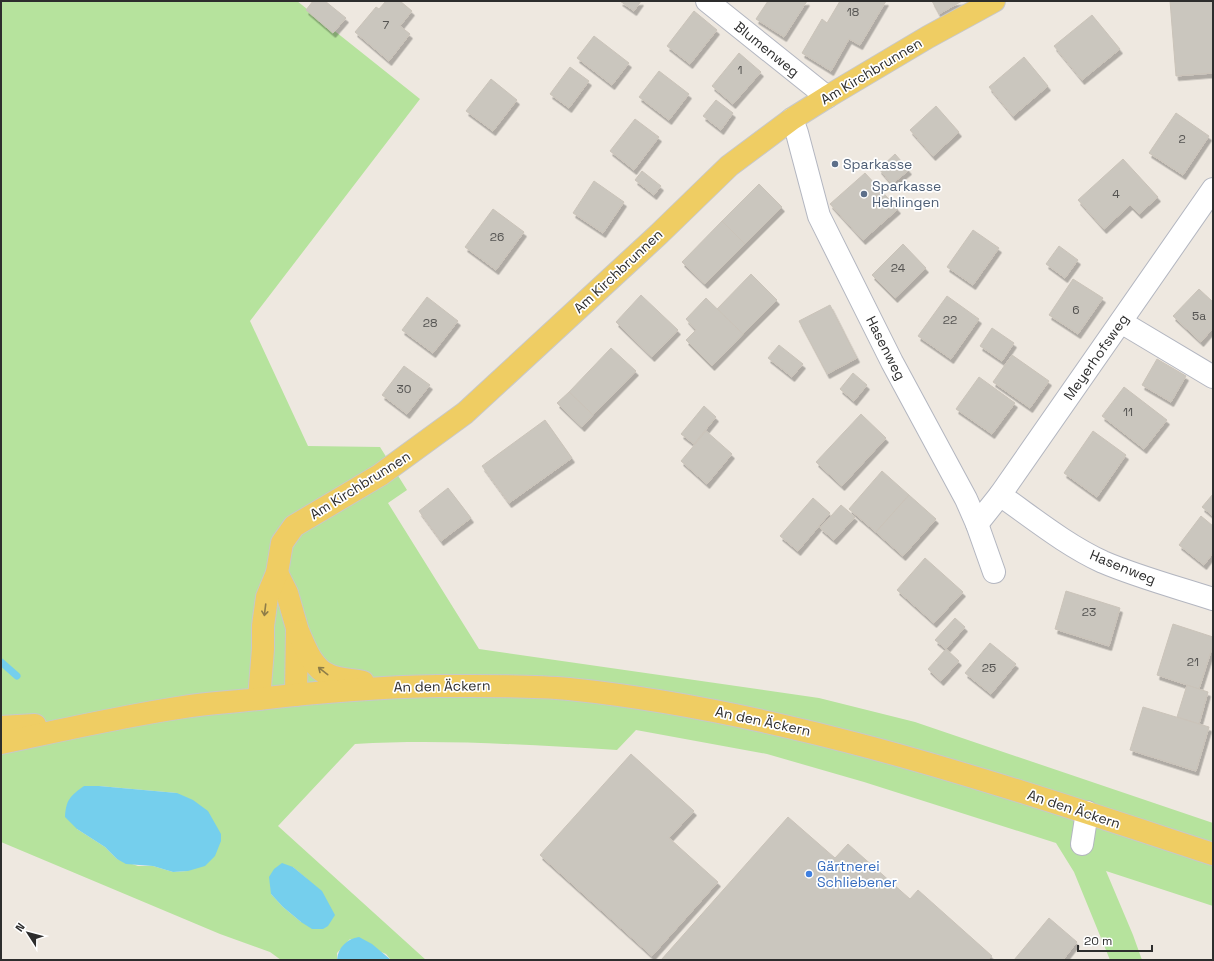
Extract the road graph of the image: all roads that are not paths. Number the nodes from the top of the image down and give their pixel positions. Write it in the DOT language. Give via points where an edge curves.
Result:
graph roads {
  1 [pos="707,1"];
  2 [pos="994,1"];
  3 [pos="827,97"];
  4 [pos="792,119"];
  5 [pos="1213,189"];
  6 [pos="1121,322"];
  7 [pos="1213,377"];
  8 [pos="1000,495"];
  9 [pos="977,524"];
  10 [pos="994,572"];
  11 [pos="277,573"];
  12 [pos="1213,599"];
  13 [pos="297,628"];
  14 [pos="388,687"];
  15 [pos="296,695"];
  16 [pos="260,699"];
  17 [pos="116,719"];
  18 [pos="1,727"];
  19 [pos="1,743"];
  20 [pos="1087,812"];
  21 [pos="1082,844"];
  22 [pos="1213,854"];
  1 -- 3 [label="street, Blumenweg"];
  2 -- 3 [label="main road, Am Kirchbrunnen"];
  3 -- 4 [label="main road, Am Kirchbrunnen"];
  4 -- 9 [label="street, Hasenweg" via="818,216"];
  4 -- 11 [label="main road, Am Kirchbrunnen" via="729,166 465,413 380,475 294,526 282,543"];
  5 -- 6 [label="street, Meyerhofsweg"];
  6 -- 7 [label="street"];
  6 -- 8 [label="street, Meyerhofsweg"];
  8 -- 9 [label="street, Meyerhofsweg"];
  8 -- 12 [label="street, Hasenweg" via="1073,546 1102,562"];
  9 -- 10 [label="street, Hasenweg"];
  11 -- 13 [label="main road" via="287,593"];
  11 -- 16 [label="main road, Am Kirchbrunnen, one-way" via="267,597"];
  14 -- 13 [label="main road, one-way" via="328,675 316,665"];
  13 -- 15 [label="main road"];
  14 -- 15 [label="main road, An den Äckern"];
  14 -- 20 [label="main road, An den Äckern" via="491,685 567,689 686,705 829,736"];
  15 -- 16 [label="main road, An den Äckern"];
  16 -- 17 [label="main road, An den Äckern" via="185,706"];
  17 -- 18 [label="main road"];
  17 -- 19 [label="main road"];
  20 -- 21 [label="street"];
  20 -- 22 [label="main road, An den Äckern"];
}
